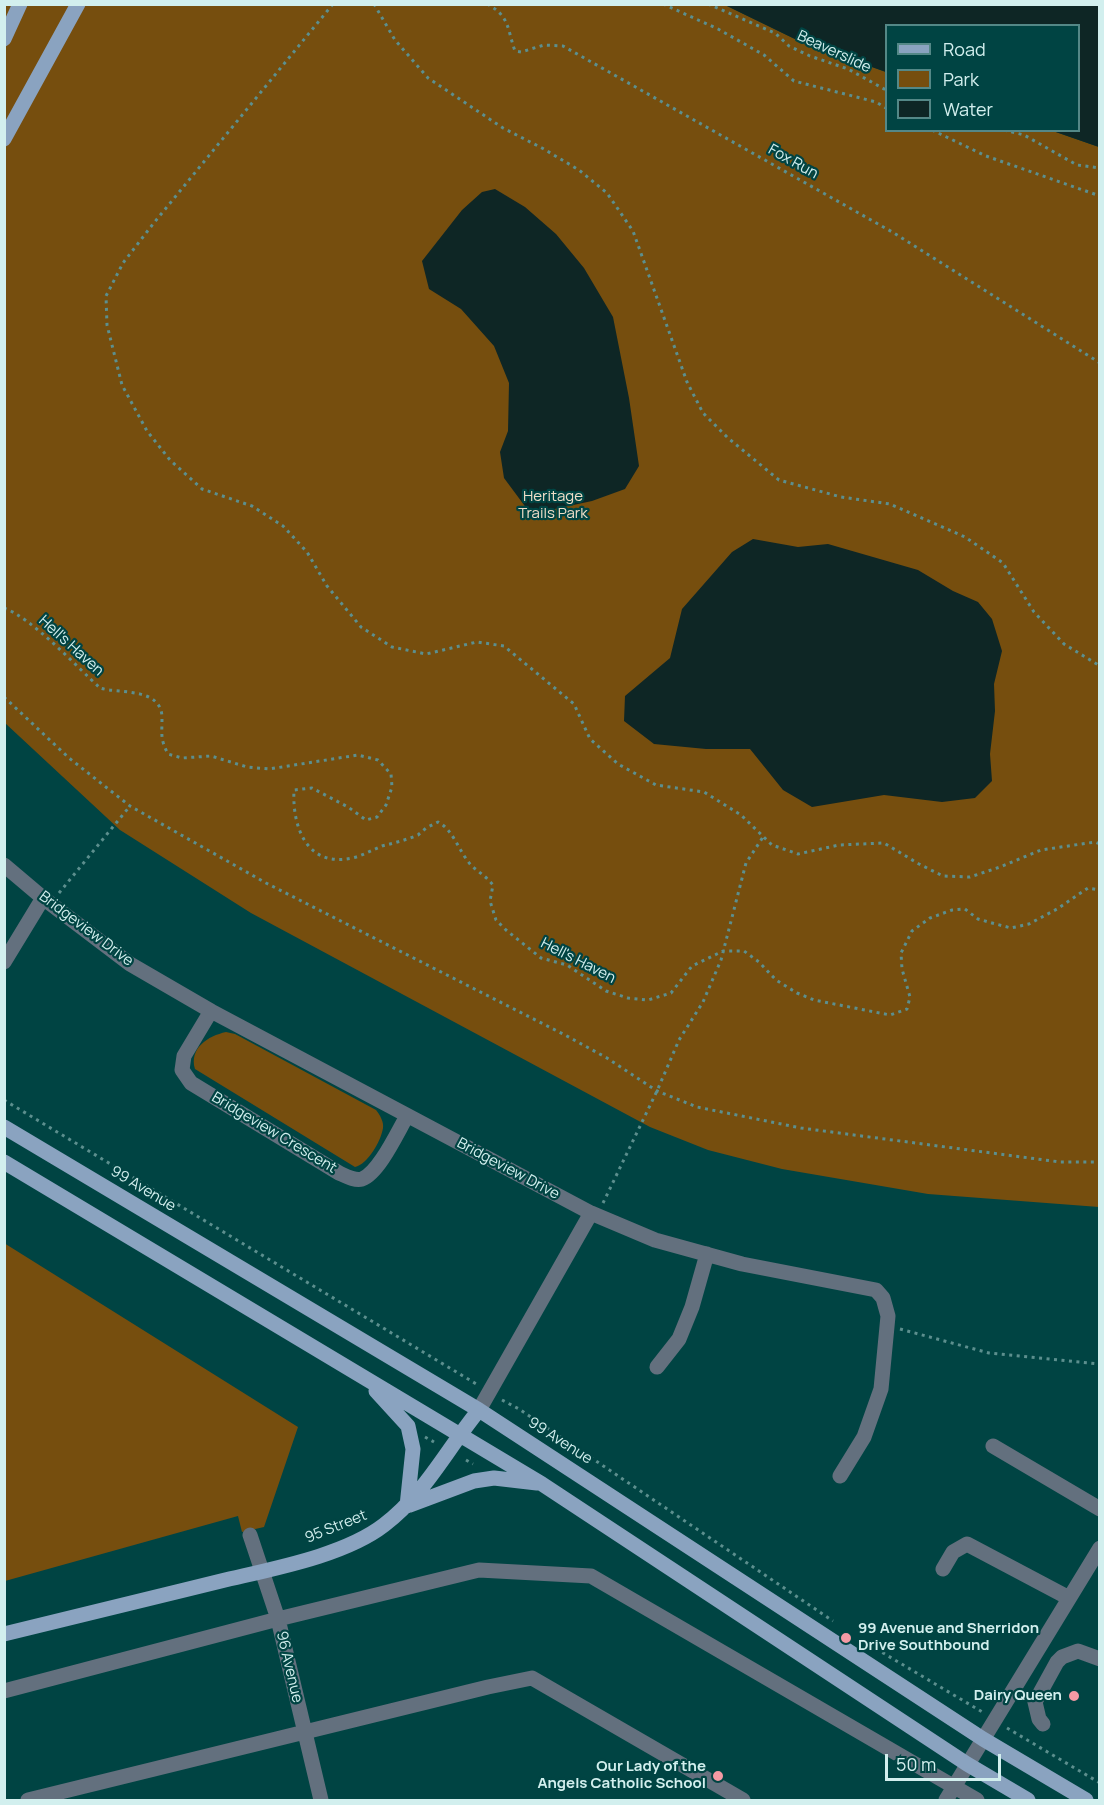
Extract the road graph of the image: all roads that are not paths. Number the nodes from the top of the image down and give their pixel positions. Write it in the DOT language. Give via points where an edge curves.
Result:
graph roads {
  1 [pos="21,4"];
  2 [pos="78,4"];
  3 [pos="4,39"];
  4 [pos="4,139"];
  5 [pos="4,865"];
  6 [pos="47,900"];
  7 [pos="4,962"];
  8 [pos="211,1011"];
  9 [pos="407,1116"];
  10 [pos="4,1127"];
  11 [pos="4,1162"];
  12 [pos="595,1214"];
  13 [pos="707,1254"];
  14 [pos="657,1367"];
  15 [pos="364,1378"];
  16 [pos="479,1410"];
  17 [pos="459,1435"];
  18 [pos="993,1446"];
  19 [pos="840,1476"];
  20 [pos="542,1484"];
  21 [pos="407,1506"];
  22 [pos="1100,1509"];
  23 [pos="250,1535"];
  24 [pos="1100,1548"];
  25 [pos="943,1569"];
  26 [pos="261,1571"];
  27 [pos="1069,1598"];
  28 [pos="278,1619"];
  29 [pos="4,1634"];
  30 [pos="1100,1659"];
  31 [pos="4,1691"];
  32 [pos="1043,1724"];
  33 [pos="304,1732"];
  34 [pos="983,1739"];
  35 [pos="967,1764"];
  36 [pos="954,1787"];
  37 [pos="28,1800"];
  38 [pos="321,1800"];
  39 [pos="743,1800"];
  40 [pos="946,1800"];
  41 [pos="977,1800"];
  42 [pos="1028,1800"];
  43 [pos="1086,1800"];
  1 -- 3 [label="main road"];
  2 -- 4 [label="main road"];
  5 -- 6 [label="street, Bridgeview Drive"];
  6 -- 7 [label="street"];
  6 -- 8 [label="street, Bridgeview Drive" via="130,964"];
  8 -- 9 [label="street, Bridgeview Drive"];
  8 -- 9 [label="street, Bridgeview Crescent" via="184,1056 182,1070 191,1083 339,1173 362,1179 374,1171"];
  9 -- 12 [label="street, Bridgeview Drive"];
  10 -- 16 [label="main road, 99 Avenue"];
  11 -- 15 [label="main road"];
  12 -- 13 [label="street, Bridgeview Drive" via="655,1240"];
  12 -- 16 [label="street, 95 Street"];
  13 -- 14 [label="street" via="679,1339"];
  13 -- 19 [label="street, Bridgeview Drive" via="876,1290 883,1298 887,1326 881,1389 864,1437"];
  15 -- 17 [label="main road"];
  15 -- 21 [label="main road" via="408,1426 413,1449"];
  16 -- 17 [label="main road, 95 Street"];
  16 -- 34 [label="main road, 99 Avenue"];
  17 -- 20 [label="main road"];
  17 -- 21 [label="main road, 95 Street" via="434,1475"];
  18 -- 22 [label="street"];
  20 -- 21 [label="main road" via="494,1478 474,1481"];
  20 -- 35 [label="main road"];
  21 -- 26 [label="main road, 95 Street" via="368,1536 327,1553"];
  23 -- 26 [label="street, 96 Avenue"];
  24 -- 27 [label="street"];
  25 -- 27 [label="street" via="953,1552 967,1544"];
  26 -- 28 [label="street, 96 Avenue"];
  26 -- 29 [label="main road, 95 Street"];
  27 -- 34 [label="street"];
  28 -- 31 [label="street"];
  28 -- 33 [label="street, 96 Avenue"];
  28 -- 36 [label="street" via="479,1570 591,1576"];
  30 -- 32 [label="street" via="1078,1651 1057,1662 1035,1700"];
  33 -- 37 [label="street"];
  33 -- 38 [label="street, 96 Avenue"];
  33 -- 39 [label="street" via="532,1678"];
  34 -- 35 [label="street"];
  34 -- 43 [label="main road, 99 Avenue"];
  35 -- 36 [label="street"];
  35 -- 42 [label="main road"];
  36 -- 40 [label="street"];
  36 -- 41 [label="street"];
}
